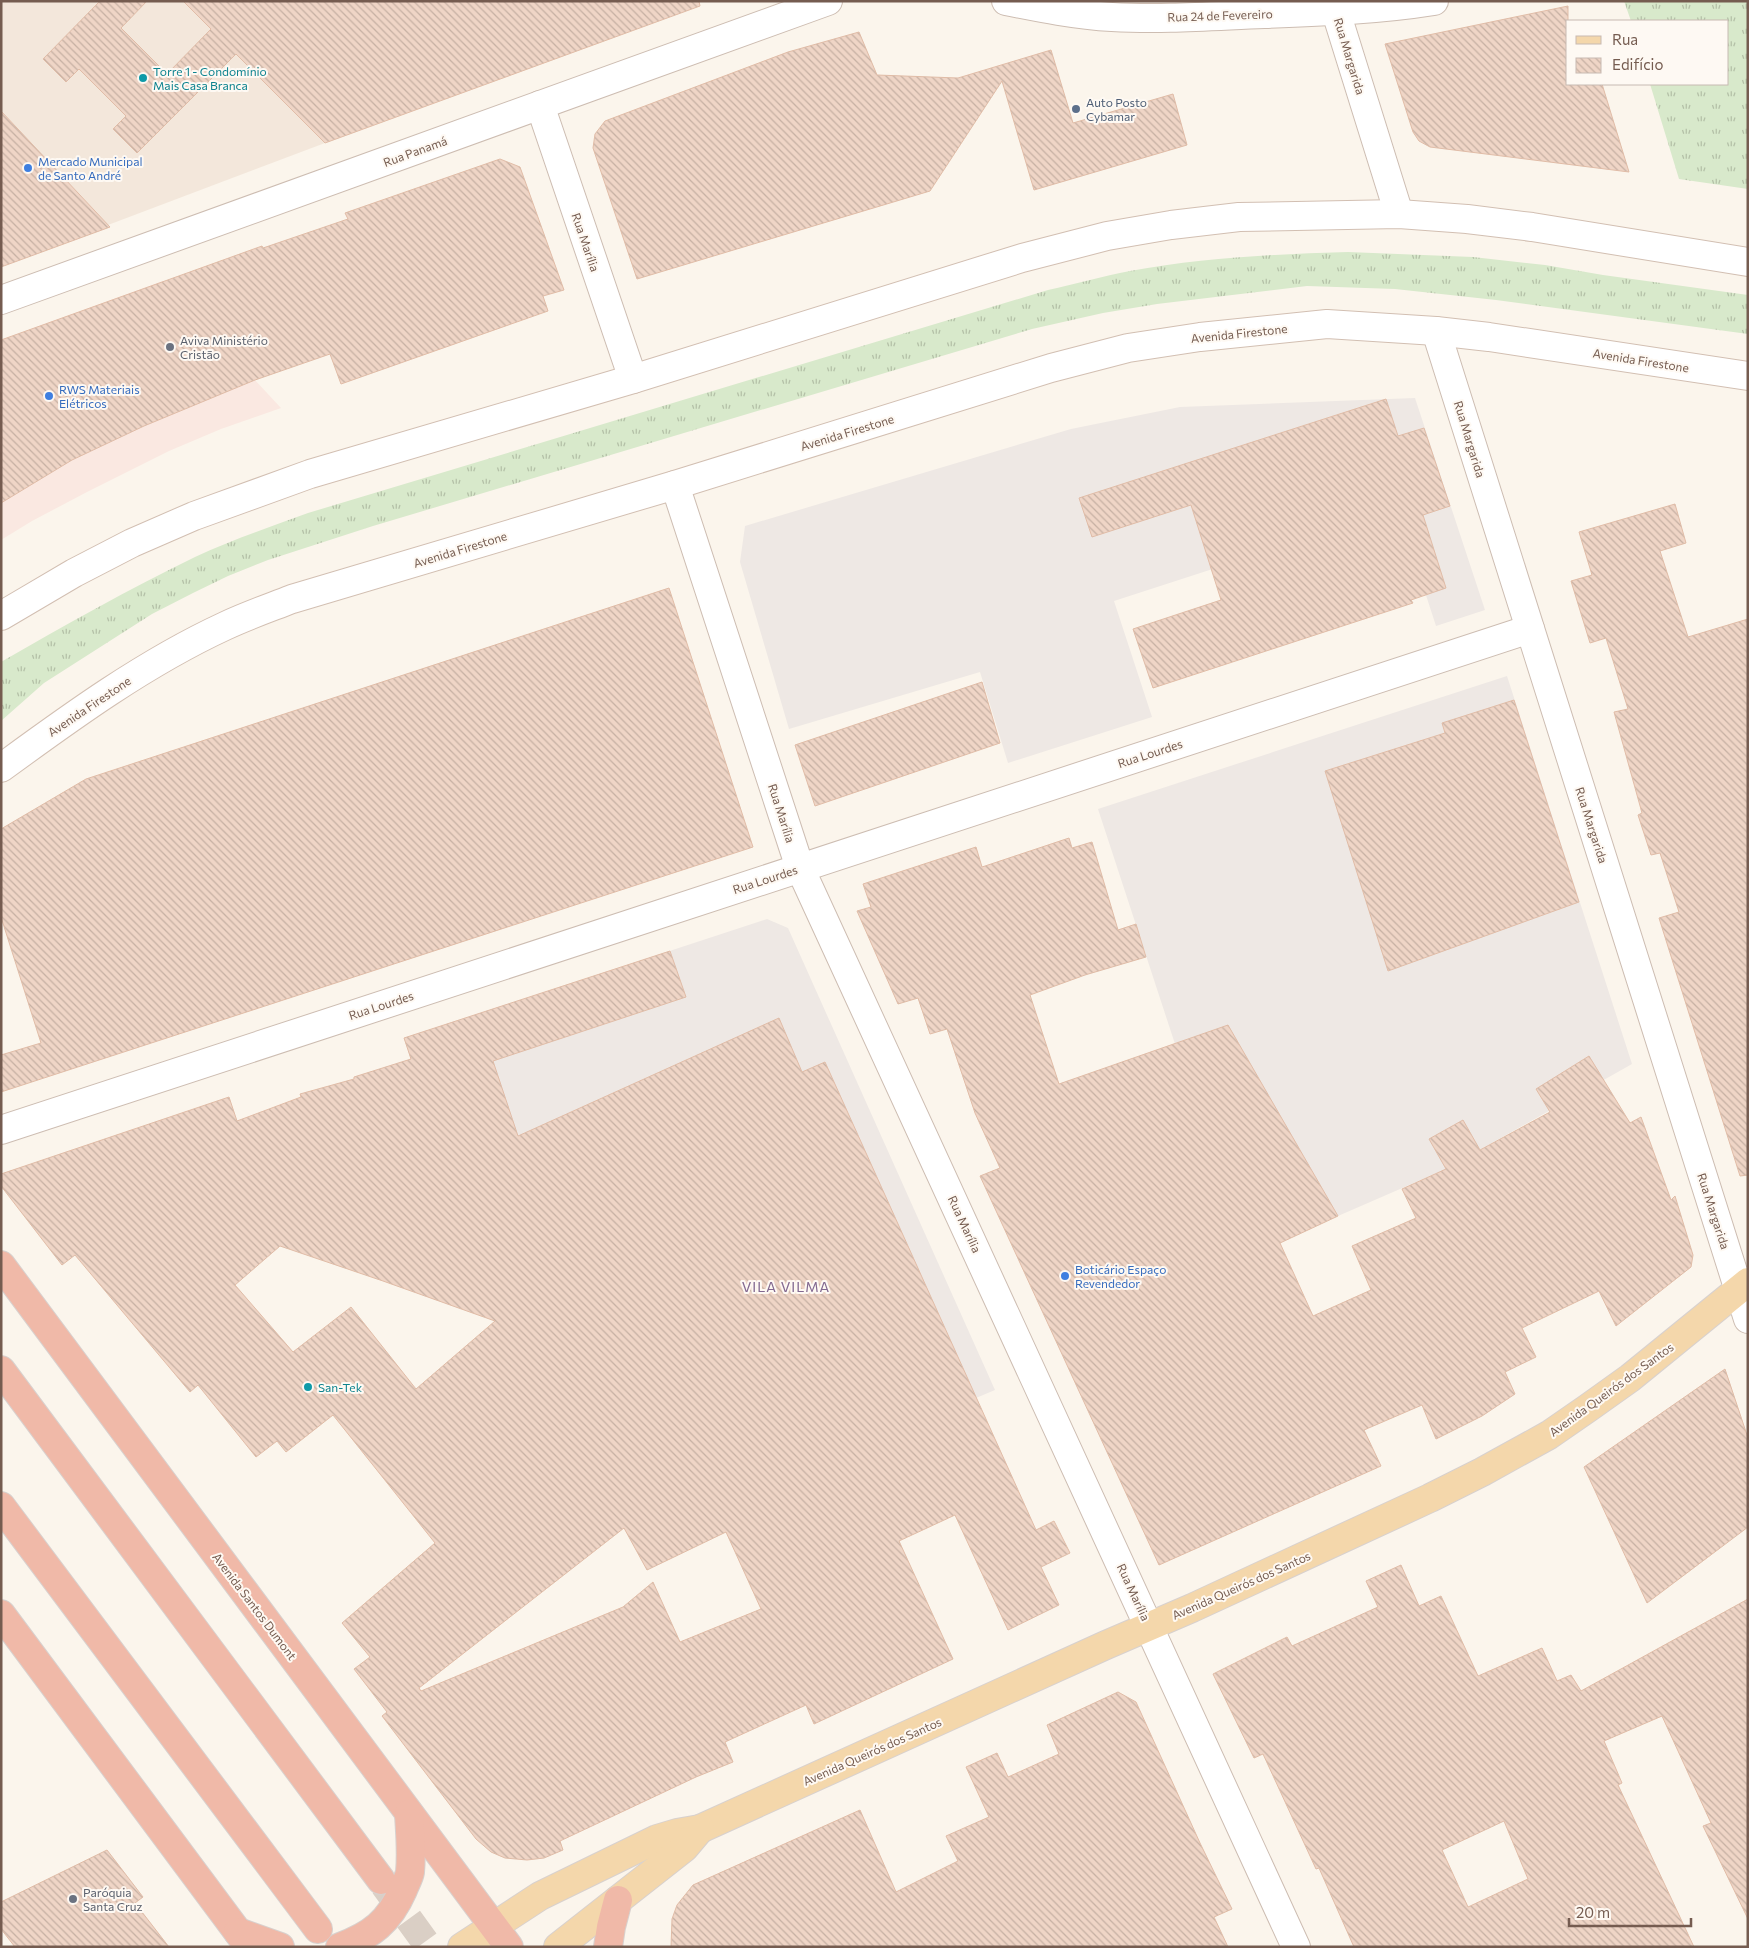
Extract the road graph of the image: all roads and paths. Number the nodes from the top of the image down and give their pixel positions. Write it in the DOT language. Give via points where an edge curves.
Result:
graph roads {
  1 [pos="828,1"];
  2 [pos="1006,1"];
  3 [pos="1434,1"];
  4 [pos="1336,12"];
  5 [pos="540,105"];
  6 [pos="1399,214"];
  7 [pos="1748,262"];
  8 [pos="1,300"];
  9 [pos="1436,331"];
  10 [pos="1748,376"];
  11 [pos="633,379"];
  12 [pos="675,485"];
  13 [pos="1,616"];
  14 [pos="1530,629"];
  15 [pos="1,768"];
  16 [pos="800,868"];
  17 [pos="1,1130"];
  18 [pos="1,1265"];
  19 [pos="1743,1286"];
  20 [pos="1748,1319"];
  21 [pos="1,1370"];
  22 [pos="1,1506"];
  23 [pos="1,1614"];
  24 [pos="1150,1626"];
  25 [pos="409,1814"];
  26 [pos="700,1829"];
  27 [pos="381,1880"];
  28 [pos="618,1900"];
  29 [pos="318,1929"];
  30 [pos="501,1936"];
  31 [pos="244,1940"];
  32 [pos="280,1947"];
  33 [pos="340,1947"];
  34 [pos="462,1947"];
  35 [pos="558,1947"];
  36 [pos="608,1947"];
  37 [pos="1296,1947"];
  1 -- 5 [label="street, Rua Panamá"];
  2 -- 4 [label="street, Rua 24 de Fevereiro" via="1048,10 1111,17"];
  3 -- 4 [label="street, Rua 24 de Fevereiro"];
  4 -- 6 [label="street, Rua Margarida"];
  5 -- 8 [label="street, Rua Panamá"];
  5 -- 11 [label="street, Rua Marília"];
  6 -- 7 [label="street" via="1532,227"];
  6 -- 11 [label="street" via="1239,217 1107,236 1022,258"];
  9 -- 10 [label="street, Avenida Firestone"];
  9 -- 12 [label="street, Avenida Firestone" via="1327,324 1128,348 1051,368"];
  9 -- 14 [label="street, Rua Margarida"];
  11 -- 13 [label="street" via="310,474 194,516 74,572"];
  12 -- 15 [label="street, Avenida Firestone" via="292,599 225,626 124,682"];
  12 -- 16 [label="street, Rua Marília"];
  14 -- 16 [label="street, Rua Lourdes"];
  14 -- 19 [label="street, Rua Margarida"];
  16 -- 17 [label="street, Rua Lourdes"];
  16 -- 24 [label="street, Rua Marília"];
  18 -- 25 [label="highway, Avenida Santos Dumont"];
  19 -- 20 [label="street, Rua Margarida"];
  19 -- 24 [label="main road, Avenida Queirós dos Santos" via="1630,1378 1549,1435 1430,1498"];
  21 -- 27 [label="highway"];
  22 -- 29 [label="highway"];
  23 -- 31 [label="highway"];
  24 -- 26 [label="main road, Avenida Queirós dos Santos"];
  24 -- 37 [label="street, Rua Marília"];
  25 -- 30 [label="highway, Avenida Santos Dumont"];
  25 -- 33 [label="highway" via="409,1874 397,1904 383,1923 360,1940"];
  26 -- 28 [label="main road, Avenida Queirós dos Santos" via="684,1848"];
  26 -- 30 [label="main road, Avenida Queirós dos Santos" via="658,1840 540,1896"];
  28 -- 35 [label="main road, Avenida Queirós dos Santos"];
  28 -- 36 [label="highway"];
  30 -- 34 [label="main road, Avenida Queirós dos Santos"];
  31 -- 32 [label="highway"];
}
